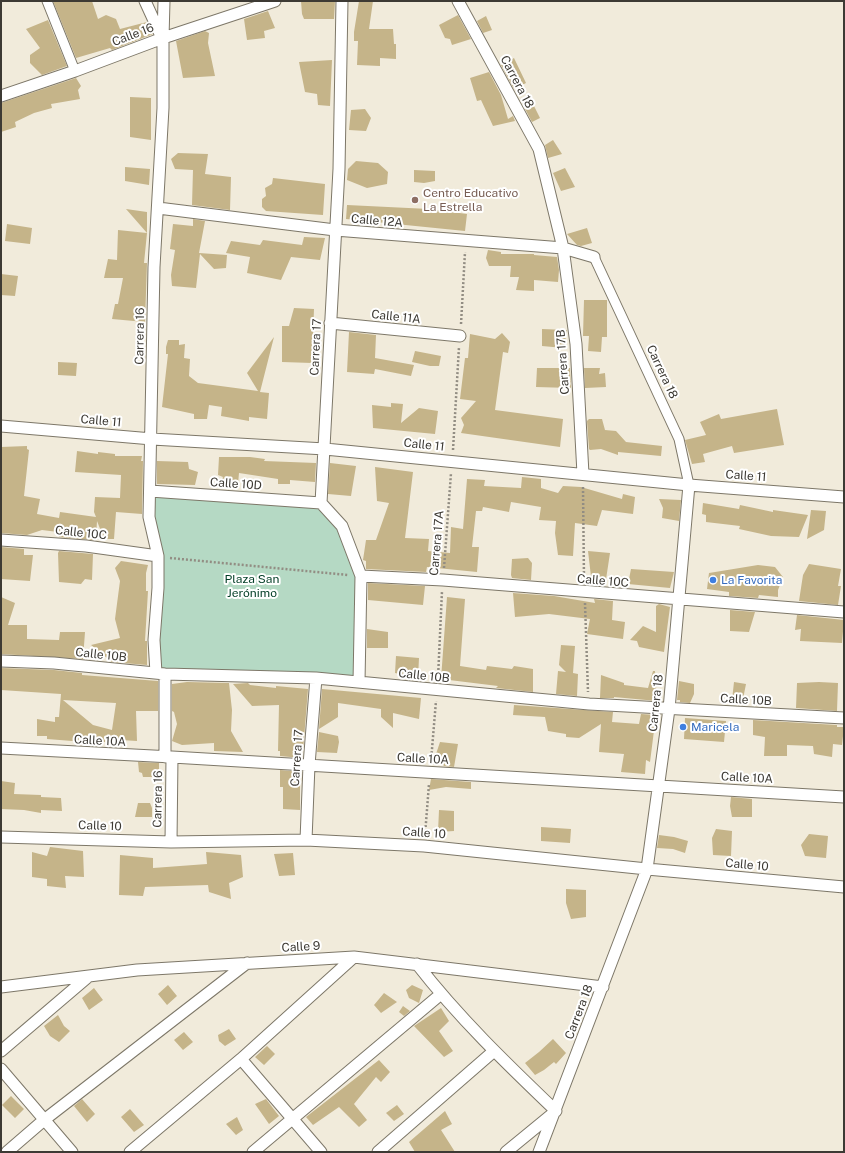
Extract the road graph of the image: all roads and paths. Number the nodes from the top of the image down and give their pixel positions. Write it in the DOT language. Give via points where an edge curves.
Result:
graph roads {
  1 [pos="47,1"];
  2 [pos="145,1"];
  3 [pos="164,1"];
  4 [pos="275,1"];
  5 [pos="342,1"];
  6 [pos="458,1"];
  7 [pos="162,38"];
  8 [pos="75,71"];
  9 [pos="1,96"];
  10 [pos="158,208"];
  11 [pos="335,230"];
  12 [pos="466,242"];
  13 [pos="563,248"];
  14 [pos="594,257"];
  15 [pos="330,323"];
  16 [pos="460,336"];
  17 [pos="1,426"];
  18 [pos="152,439"];
  19 [pos="325,449"];
  20 [pos="452,461"];
  21 [pos="583,474"];
  22 [pos="689,485"];
  23 [pos="150,491"];
  24 [pos="844,497"];
  25 [pos="321,503"];
  26 [pos="1,540"];
  27 [pos="158,556"];
  28 [pos="361,576"];
  29 [pos="443,580"];
  30 [pos="679,600"];
  31 [pos="844,612"];
  32 [pos="1,661"];
  33 [pos="161,674"];
  34 [pos="316,678"];
  35 [pos="359,682"];
  36 [pos="437,690"];
  37 [pos="669,709"];
  38 [pos="844,718"];
  39 [pos="1,748"];
  40 [pos="169,757"];
  41 [pos="309,765"];
  42 [pos="430,772"];
  43 [pos="659,786"];
  44 [pos="844,797"];
  45 [pos="1,837"];
  46 [pos="306,840"];
  47 [pos="171,842"];
  48 [pos="424,846"];
  49 [pos="647,869"];
  50 [pos="844,887"];
  51 [pos="354,957"];
  52 [pos="247,963"];
  53 [pos="417,964"];
  54 [pos="89,976"];
  55 [pos="1,986"];
  56 [pos="603,987"];
  57 [pos="441,994"];
  58 [pos="1,1051"];
  59 [pos="494,1051"];
  60 [pos="241,1059"];
  61 [pos="1,1069"];
  62 [pos="556,1111"];
  63 [pos="292,1119"];
  64 [pos="44,1120"];
  65 [pos="7,1152"];
  66 [pos="72,1152"];
  67 [pos="130,1152"];
  68 [pos="253,1152"];
  69 [pos="321,1152"];
  70 [pos="378,1152"];
  71 [pos="506,1152"];
  72 [pos="539,1152"];
  1 -- 8 [label="street"];
  2 -- 7 [label="street, Carrera 16"];
  3 -- 7 [label="street"];
  4 -- 7 [label="street, Calle 16"];
  5 -- 11 [label="street, Carrera 17" via="339,169"];
  6 -- 13 [label="street, Carrera 18" via="539,150"];
  7 -- 8 [label="street, Calle 16"];
  7 -- 10 [label="street, Carrera 16" via="164,108"];
  8 -- 9 [label="street, Calle 16"];
  10 -- 11 [label="street, Calle 12A"];
  10 -- 18 [label="street, Carrera 16" via="154,267"];
  11 -- 12 [label="street, Calle 12A"];
  11 -- 15 [label="street, Carrera 17"];
  12 -- 13 [label="street, Calle 12A"];
  12 -- 16 [label="path, Carrera 17A"];
  13 -- 14 [label="street, Calle 12A"];
  13 -- 21 [label="street, Carrera 17B" via="576,344"];
  14 -- 22 [label="street, Carrera 18" via="679,439"];
  15 -- 16 [label="street, Calle 11A"];
  15 -- 19 [label="street, Carrera 17"];
  16 -- 20 [label="path, Carrera 17A"];
  17 -- 18 [label="street, Calle 11"];
  18 -- 19 [label="street, Calle 11"];
  18 -- 23 [label="street, Carrera 16"];
  19 -- 20 [label="street, Calle 11"];
  19 -- 25 [label="street, Carrera 17"];
  20 -- 21 [label="street, Calle 11"];
  20 -- 29 [label="path, Carrera 17A"];
  21 -- 22 [label="street, Calle 11"];
  22 -- 24 [label="street, Calle 11"];
  22 -- 30 [label="street, Carrera 18"];
  23 -- 25 [label="street, Calle 10D"];
  23 -- 27 [label="street, Carrera 16" via="149,517"];
  25 -- 28 [label="street" via="342,526"];
  26 -- 27 [label="street, Calle 10C" via="86,546"];
  27 -- 28 [label="path"];
  27 -- 33 [label="street, Carrera 16" via="154,640"];
  28 -- 29 [label="street, Calle 10C"];
  28 -- 35 [label="street"];
  29 -- 30 [label="street, Calle 10C"];
  29 -- 36 [label="path, Carrera 17A"];
  30 -- 31 [label="street, Calle 10C"];
  30 -- 37 [label="street, Carrera 18"];
  32 -- 33 [label="street, Calle 10B" via="54,663"];
  33 -- 34 [label="street, Calle 10B"];
  33 -- 40 [label="street, Carrera 16"];
  34 -- 35 [label="street, Calle 10B"];
  34 -- 41 [label="street, Carrera 17"];
  35 -- 36 [label="street, Calle 10B"];
  36 -- 37 [label="street, Calle 10B"];
  36 -- 42 [label="path, Carrera 17A"];
  37 -- 38 [label="street, Calle 10B"];
  37 -- 43 [label="street, Carrera 18"];
  39 -- 40 [label="street, Calle 10A"];
  40 -- 41 [label="street, Calle 10A"];
  40 -- 47 [label="street, Carrera 16"];
  41 -- 42 [label="street, Calle 10A"];
  41 -- 46 [label="street, Carrera 17"];
  42 -- 43 [label="street, Calle 10A"];
  42 -- 48 [label="path, Carrera 17A"];
  43 -- 44 [label="street, Calle 10A"];
  43 -- 49 [label="street, Carrera 18"];
  45 -- 47 [label="street, Calle 10"];
  46 -- 47 [label="street, Calle 10"];
  46 -- 48 [label="street, Calle 10"];
  48 -- 49 [label="street, Calle 10"];
  49 -- 50 [label="street, Calle 10"];
  49 -- 56 [label="street, Carrera 18"];
  51 -- 52 [label="street, Calle 9"];
  51 -- 53 [label="street, Calle 9"];
  51 -- 60 [label="street"];
  52 -- 54 [label="street, Calle 9" via="137,970"];
  52 -- 64 [label="street"];
  53 -- 56 [label="street, Calle 9"];
  53 -- 57 [label="street"];
  54 -- 55 [label="street, Calle 9"];
  54 -- 58 [label="street"];
  56 -- 62 [label="street, Carrera 18"];
  57 -- 59 [label="street"];
  57 -- 63 [label="street"];
  59 -- 62 [label="street"];
  59 -- 70 [label="street"];
  60 -- 63 [label="street"];
  60 -- 67 [label="street"];
  61 -- 64 [label="street"];
  62 -- 71 [label="street"];
  62 -- 72 [label="street, Carrera 18"];
  63 -- 68 [label="street"];
  63 -- 69 [label="street"];
  64 -- 65 [label="street"];
  64 -- 66 [label="street"];
}
